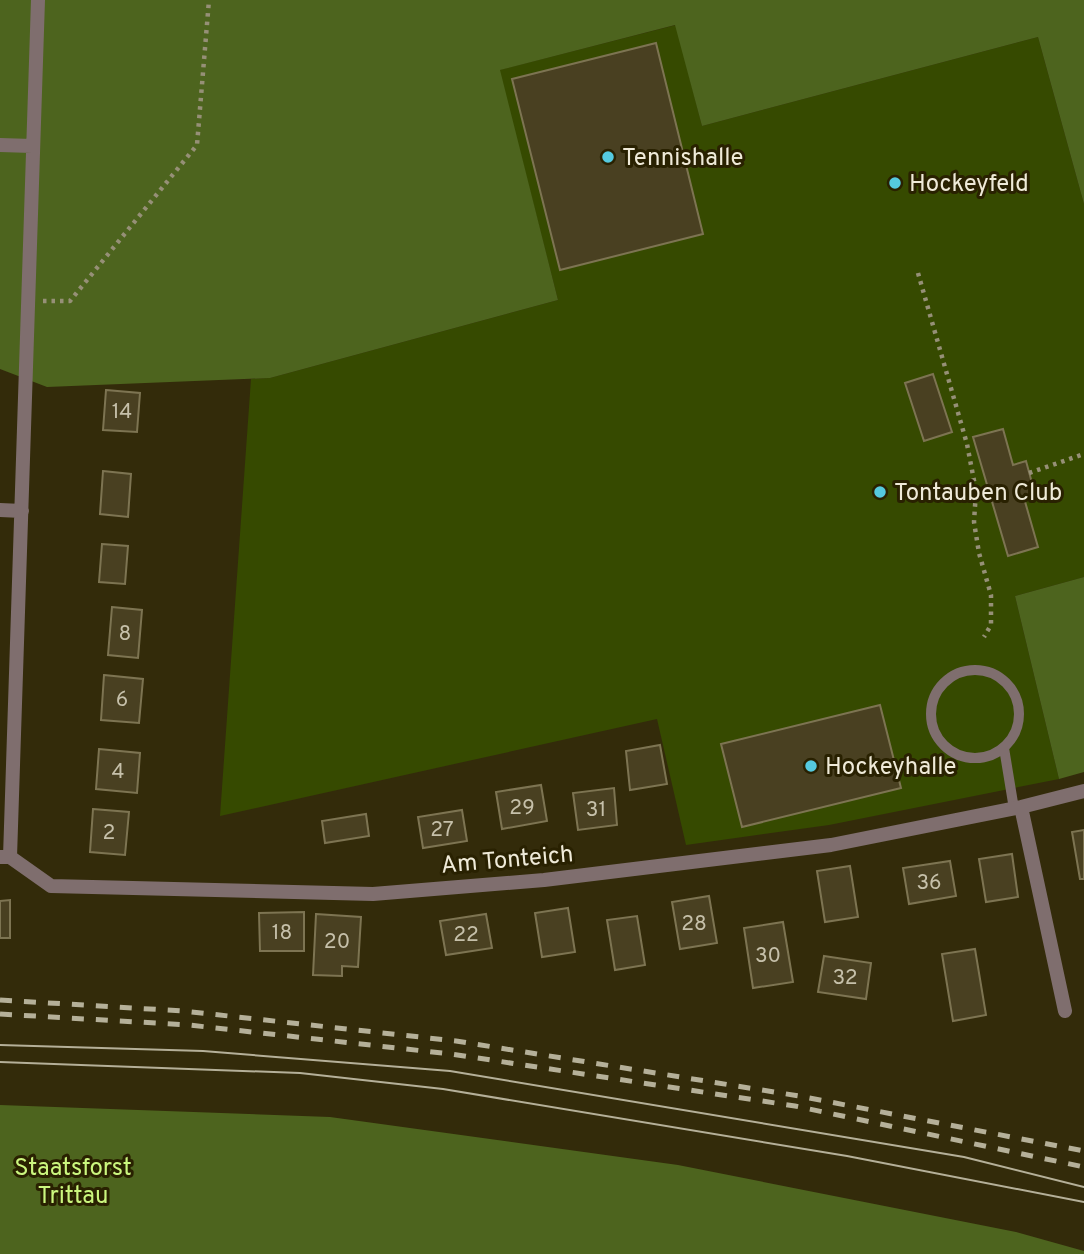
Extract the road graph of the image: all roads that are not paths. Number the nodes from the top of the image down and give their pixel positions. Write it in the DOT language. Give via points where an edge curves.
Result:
graph roads {
  1 [pos="38,0"];
  2 [pos="0,145"];
  3 [pos="32,146"];
  4 [pos="0,510"];
  5 [pos="22,511"];
  6 [pos="1004,748"];
  7 [pos="1084,791"];
  8 [pos="1018,808"];
  9 [pos="5,857"];
  10 [pos="1065,1011"];
  1 -- 3 [label="street"];
  2 -- 3 [label="street"];
  3 -- 5 [label="street"];
  4 -- 5 [label="street"];
  5 -- 9 [label="street"];
  6 -- 6 [label="lane" via="1019,724 1020,710 1009,684 984,670 970,670 944,682 931,709 932,724 948,750 977,759"];
  6 -- 8 [label="lane"];
  7 -- 8 [label="street, Am Tonteich"];
  8 -- 9 [label="street, Am Tonteich" via="831,845 544,880 373,894 51,886"];
  8 -- 10 [label="street"];
}
